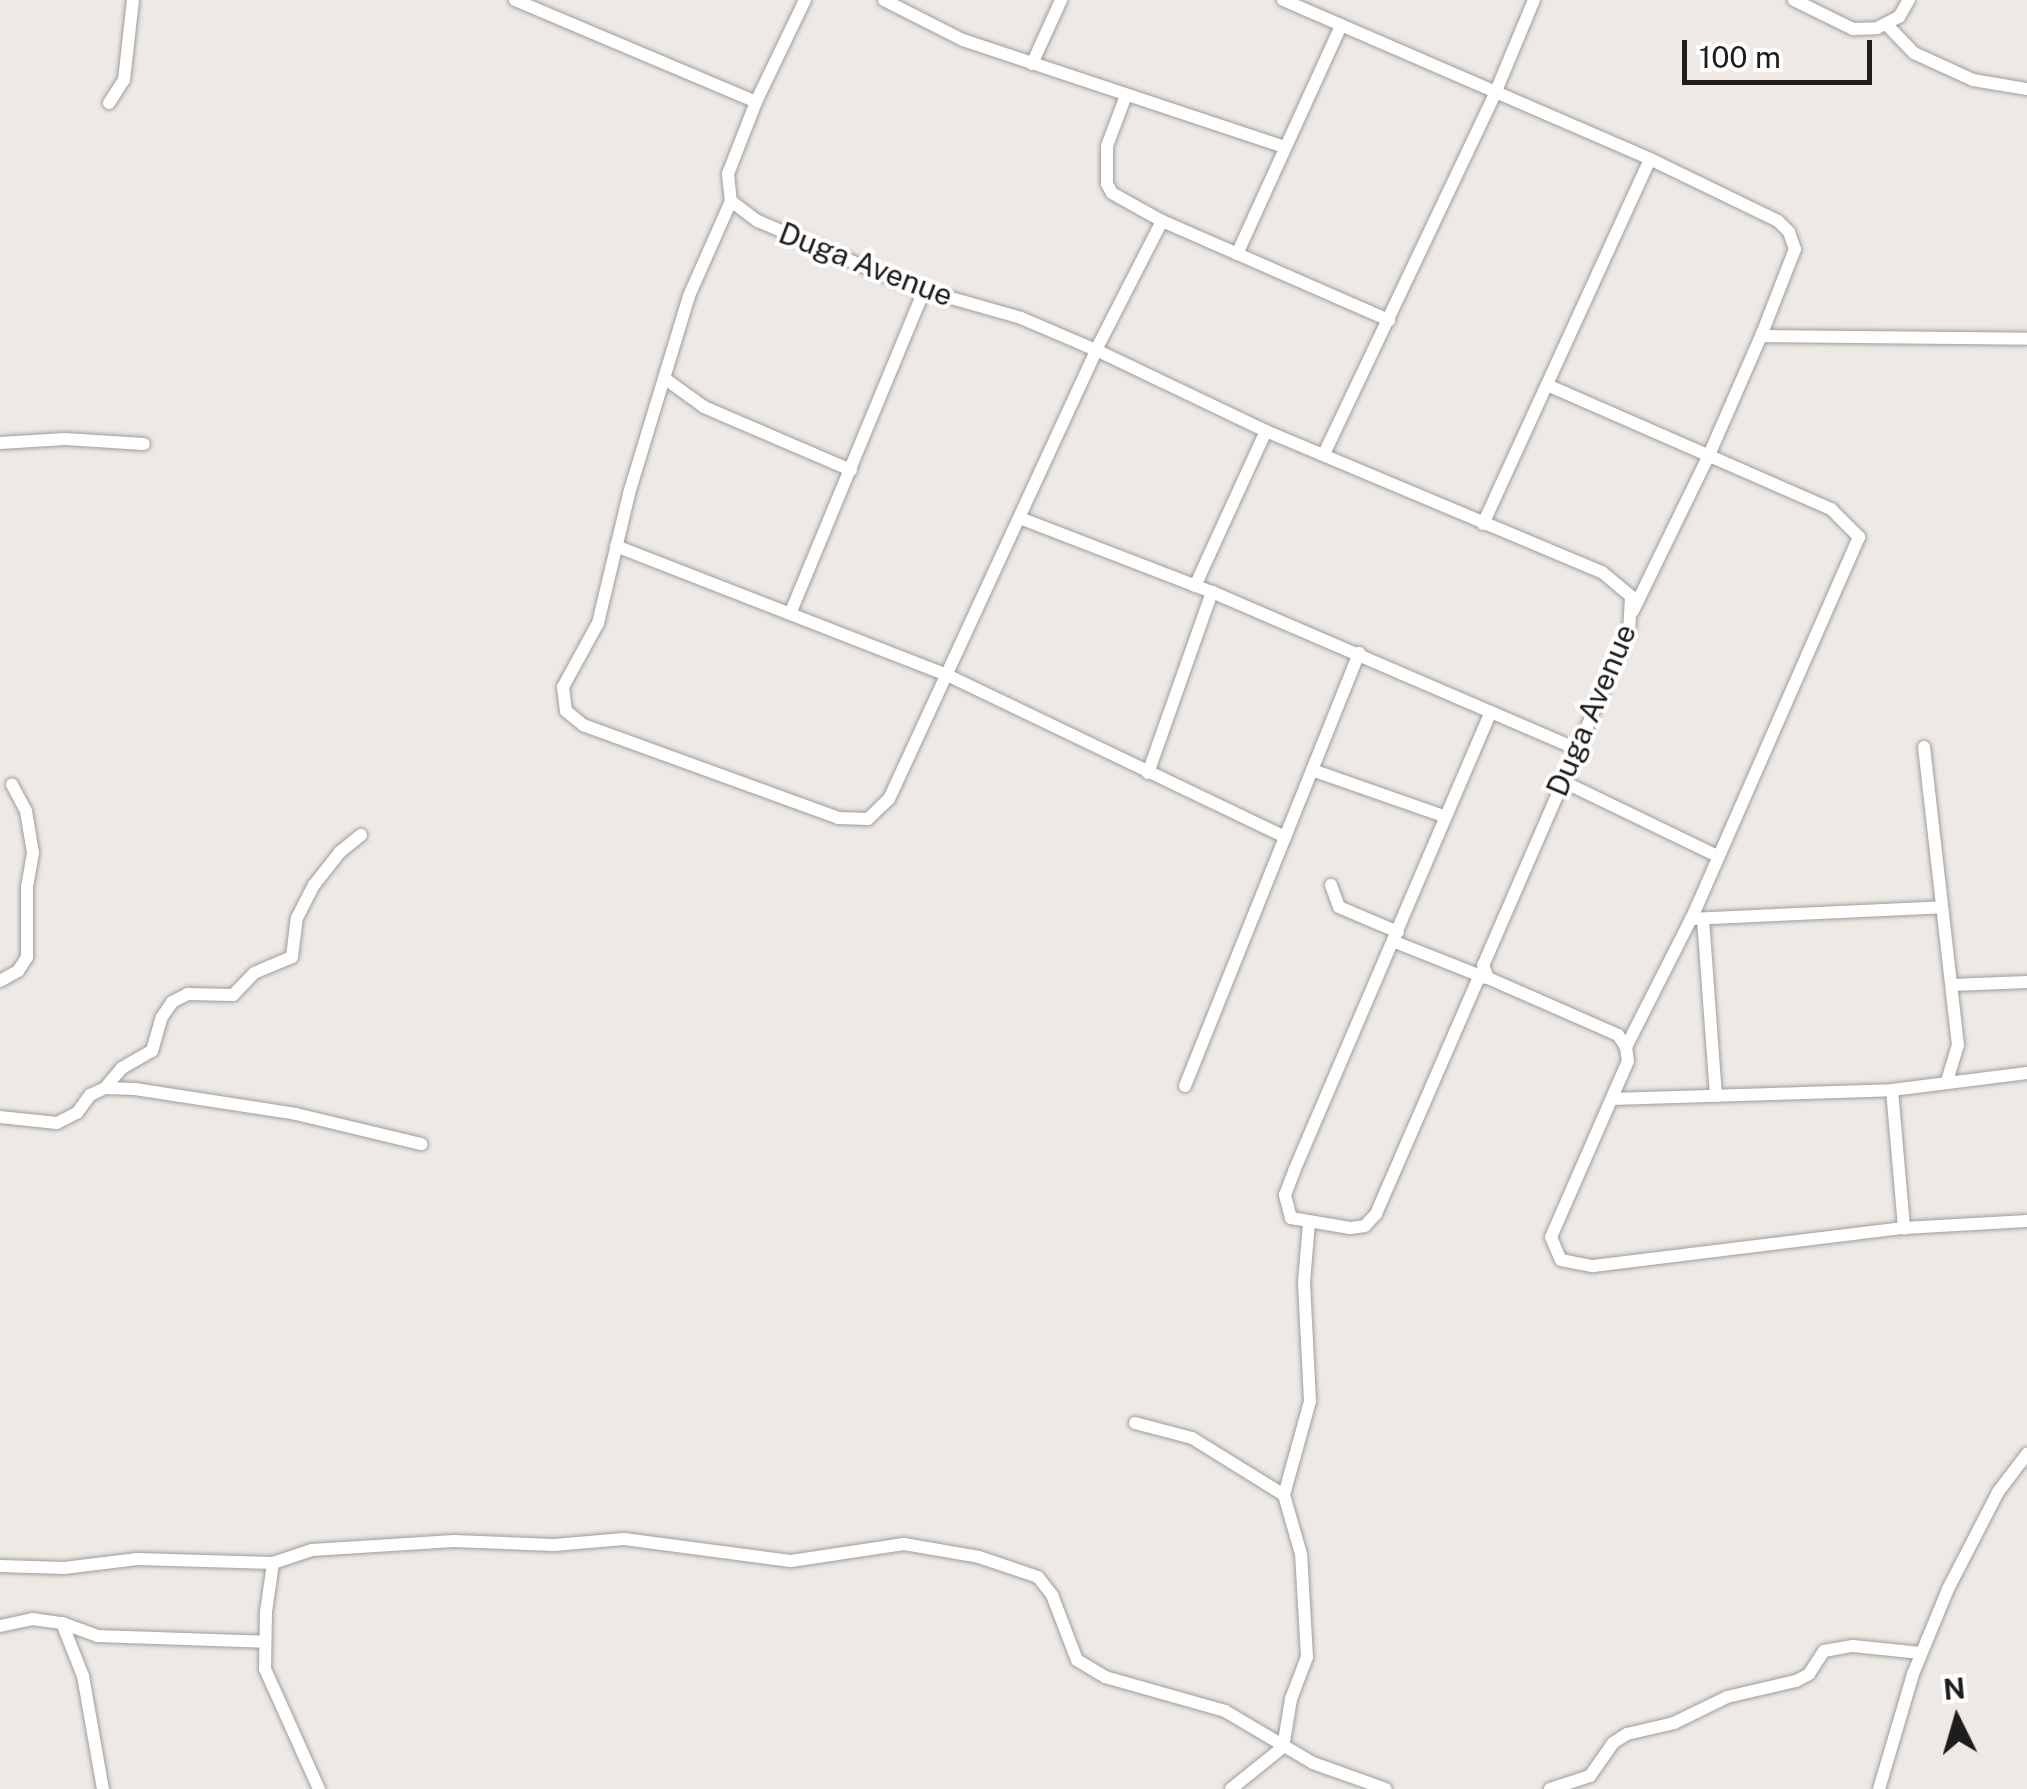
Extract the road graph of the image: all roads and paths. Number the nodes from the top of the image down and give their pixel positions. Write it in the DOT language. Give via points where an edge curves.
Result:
graph roads {
  1 [pos="133,0"];
  2 [pos="515,0"];
  3 [pos="805,0"];
  4 [pos="884,0"];
  5 [pos="1062,0"];
  6 [pos="1283,0"];
  7 [pos="1534,0"];
  8 [pos="1794,0"];
  9 [pos="1908,0"];
  10 [pos="1886,24"];
  11 [pos="1340,26"];
  12 [pos="1032,64"];
  13 [pos="2027,89"];
  14 [pos="1494,96"];
  15 [pos="1125,98"];
  16 [pos="756,102"];
  17 [pos="109,103"];
  18 [pos="1284,148"];
  19 [pos="1650,160"];
  20 [pos="730,201"];
  21 [pos="1162,222"];
  22 [pos="1237,254"];
  23 [pos="924,291"];
  24 [pos="1389,320"];
  25 [pos="1761,336"];
  26 [pos="2027,340"];
  27 [pos="1096,350"];
  28 [pos="664,378"];
  29 [pos="1547,385"];
  30 [pos="1266,431"];
  31 [pos="0,442"];
  32 [pos="144,444"];
  33 [pos="1324,454"];
  34 [pos="1709,456"];
  35 [pos="851,470"];
  36 [pos="1020,518"];
  37 [pos="1484,524"];
  38 [pos="616,546"];
  39 [pos="1195,586"];
  40 [pos="1212,592"];
  41 [pos="1633,611"];
  42 [pos="790,614"];
  43 [pos="1359,653"];
  44 [pos="946,675"];
  45 [pos="1490,713"];
  46 [pos="1575,748"];
  47 [pos="1924,748"];
  48 [pos="1312,770"];
  49 [pos="1148,772"];
  50 [pos="1562,781"];
  51 [pos="12,785"];
  52 [pos="1444,816"];
  53 [pos="362,835"];
  54 [pos="1285,837"];
  55 [pos="1717,856"];
  56 [pos="1330,884"];
  57 [pos="1942,907"];
  58 [pos="1697,919"];
  59 [pos="1396,937"];
  60 [pos="1484,978"];
  61 [pos="0,982"];
  62 [pos="2027,982"];
  63 [pos="1952,985"];
  64 [pos="1626,1046"];
  65 [pos="2027,1073"];
  66 [pos="1947,1082"];
  67 [pos="1185,1086"];
  68 [pos="105,1088"];
  69 [pos="1892,1090"];
  70 [pos="1716,1096"];
  71 [pos="1612,1099"];
  72 [pos="0,1117"];
  73 [pos="421,1144"];
  74 [pos="2027,1220"];
  75 [pos="1309,1223"];
  76 [pos="1904,1228"];
  77 [pos="1134,1423"];
  78 [pos="2027,1454"];
  79 [pos="1284,1495"];
  80 [pos="273,1562"];
  81 [pos="0,1566"];
  82 [pos="62,1623"];
  83 [pos="0,1626"];
  84 [pos="266,1642"];
  85 [pos="1921,1653"];
  86 [pos="1283,1748"];
  87 [pos="103,1789"];
  88 [pos="318,1789"];
  89 [pos="1231,1789"];
  90 [pos="1386,1789"];
  91 [pos="1550,1789"];
  92 [pos="1878,1789"];
  1 -- 17 [label="street" via="124,80"];
  2 -- 16 [label="street"];
  3 -- 16 [label="street"];
  4 -- 12 [label="street" via="963,40"];
  5 -- 12 [label="street"];
  6 -- 11 [label="street"];
  7 -- 14 [label="street"];
  8 -- 10 [label="street" via="1853,29"];
  9 -- 10 [label="street"];
  10 -- 13 [label="street" via="1914,53 1973,80"];
  11 -- 14 [label="street"];
  11 -- 18 [label="street"];
  12 -- 15 [label="street"];
  14 -- 19 [label="street"];
  14 -- 24 [label="street"];
  15 -- 18 [label="street"];
  15 -- 21 [label="street" via="1107,146 1107,184"];
  16 -- 20 [label="street" via="728,174"];
  18 -- 22 [label="street"];
  19 -- 25 [label="street" via="1789,232 1795,249"];
  19 -- 29 [label="street"];
  20 -- 23 [label="street, Duga Avenue" via="758,221"];
  20 -- 28 [label="street" via="689,296"];
  21 -- 22 [label="street"];
  21 -- 27 [label="street"];
  22 -- 24 [label="street"];
  23 -- 27 [label="street, Duga Avenue" via="1021,318"];
  23 -- 35 [label="street"];
  24 -- 33 [label="street"];
  25 -- 26 [label="street"];
  25 -- 34 [label="street"];
  27 -- 30 [label="street, Duga Avenue"];
  27 -- 36 [label="street"];
  28 -- 35 [label="street" via="704,407"];
  28 -- 38 [label="street"];
  29 -- 34 [label="street"];
  29 -- 37 [label="street"];
  30 -- 33 [label="street, Duga Avenue"];
  30 -- 39 [label="street"];
  31 -- 32 [label="street"];
  33 -- 37 [label="street, Duga Avenue"];
  34 -- 41 [label="street"];
  34 -- 55 [label="street" via="1831,509 1859,538"];
  35 -- 42 [label="street"];
  36 -- 39 [label="street"];
  36 -- 44 [label="street"];
  37 -- 41 [label="street, Duga Avenue" via="1602,572 1631,596"];
  38 -- 42 [label="street"];
  38 -- 44 [label="street" via="598,622 563,687 566,711 584,726 838,818 868,819 888,799"];
  39 -- 40 [label="street"];
  40 -- 43 [label="street"];
  40 -- 49 [label="street"];
  41 -- 46 [label="street, Duga Avenue"];
  42 -- 44 [label="street"];
  43 -- 45 [label="street"];
  43 -- 48 [label="street"];
  44 -- 49 [label="street"];
  45 -- 46 [label="street"];
  45 -- 52 [label="street"];
  46 -- 50 [label="street, Duga Avenue"];
  47 -- 57 [label="street"];
  48 -- 52 [label="street"];
  48 -- 54 [label="street"];
  49 -- 54 [label="street"];
  50 -- 55 [label="street"];
  50 -- 60 [label="street, Duga Avenue" via="1486,950"];
  51 -- 61 [label="street" via="32,830 30,917 27,958"];
  52 -- 59 [label="street"];
  53 -- 68 [label="street" via="314,884 297,918 292,957 266,966 232,995 188,994 172,1002 152,1052 122,1068"];
  54 -- 67 [label="street"];
  55 -- 58 [label="street"];
  56 -- 59 [label="street" via="1340,907"];
  57 -- 58 [label="street"];
  57 -- 63 [label="street"];
  58 -- 64 [label="street"];
  58 -- 70 [label="street"];
  59 -- 60 [label="street"];
  59 -- 75 [label="street" via="1286,1195 1291,1218"];
  60 -- 64 [label="street" via="1618,1035"];
  60 -- 75 [label="street, Duga Avenue" via="1376,1214 1365,1226"];
  62 -- 63 [label="street"];
  63 -- 66 [label="street" via="1958,1045"];
  64 -- 71 [label="street" via="1628,1061"];
  65 -- 66 [label="street"];
  66 -- 69 [label="street"];
  68 -- 72 [label="street" via="57,1124"];
  68 -- 73 [label="street" via="296,1114"];
  69 -- 70 [label="street"];
  69 -- 76 [label="street"];
  70 -- 71 [label="street"];
  71 -- 76 [label="street" via="1551,1237 1561,1260 1593,1266"];
  74 -- 76 [label="street"];
  75 -- 79 [label="street" via="1304,1299 1310,1401"];
  77 -- 79 [label="street" via="1192,1438"];
  78 -- 85 [label="street" via="1998,1492"];
  79 -- 86 [label="street" via="1301,1554 1307,1657"];
  80 -- 81 [label="street" via="138,1558 64,1568"];
  80 -- 84 [label="street"];
  80 -- 86 [label="street" via="312,1550 454,1541 554,1546 624,1538 790,1561 904,1544 979,1557 1038,1577 1052,1595 1077,1660 1104,1677 1224,1711"];
  82 -- 83 [label="street" via="32,1619"];
  82 -- 84 [label="street" via="97,1636"];
  82 -- 87 [label="street" via="83,1676"];
  84 -- 88 [label="street" via="265,1670"];
  85 -- 91 [label="street" via="1853,1646 1824,1651 1810,1674 1796,1681 1627,1734 1590,1776"];
  85 -- 92 [label="street"];
  86 -- 89 [label="street"];
  86 -- 90 [label="street"];
}
